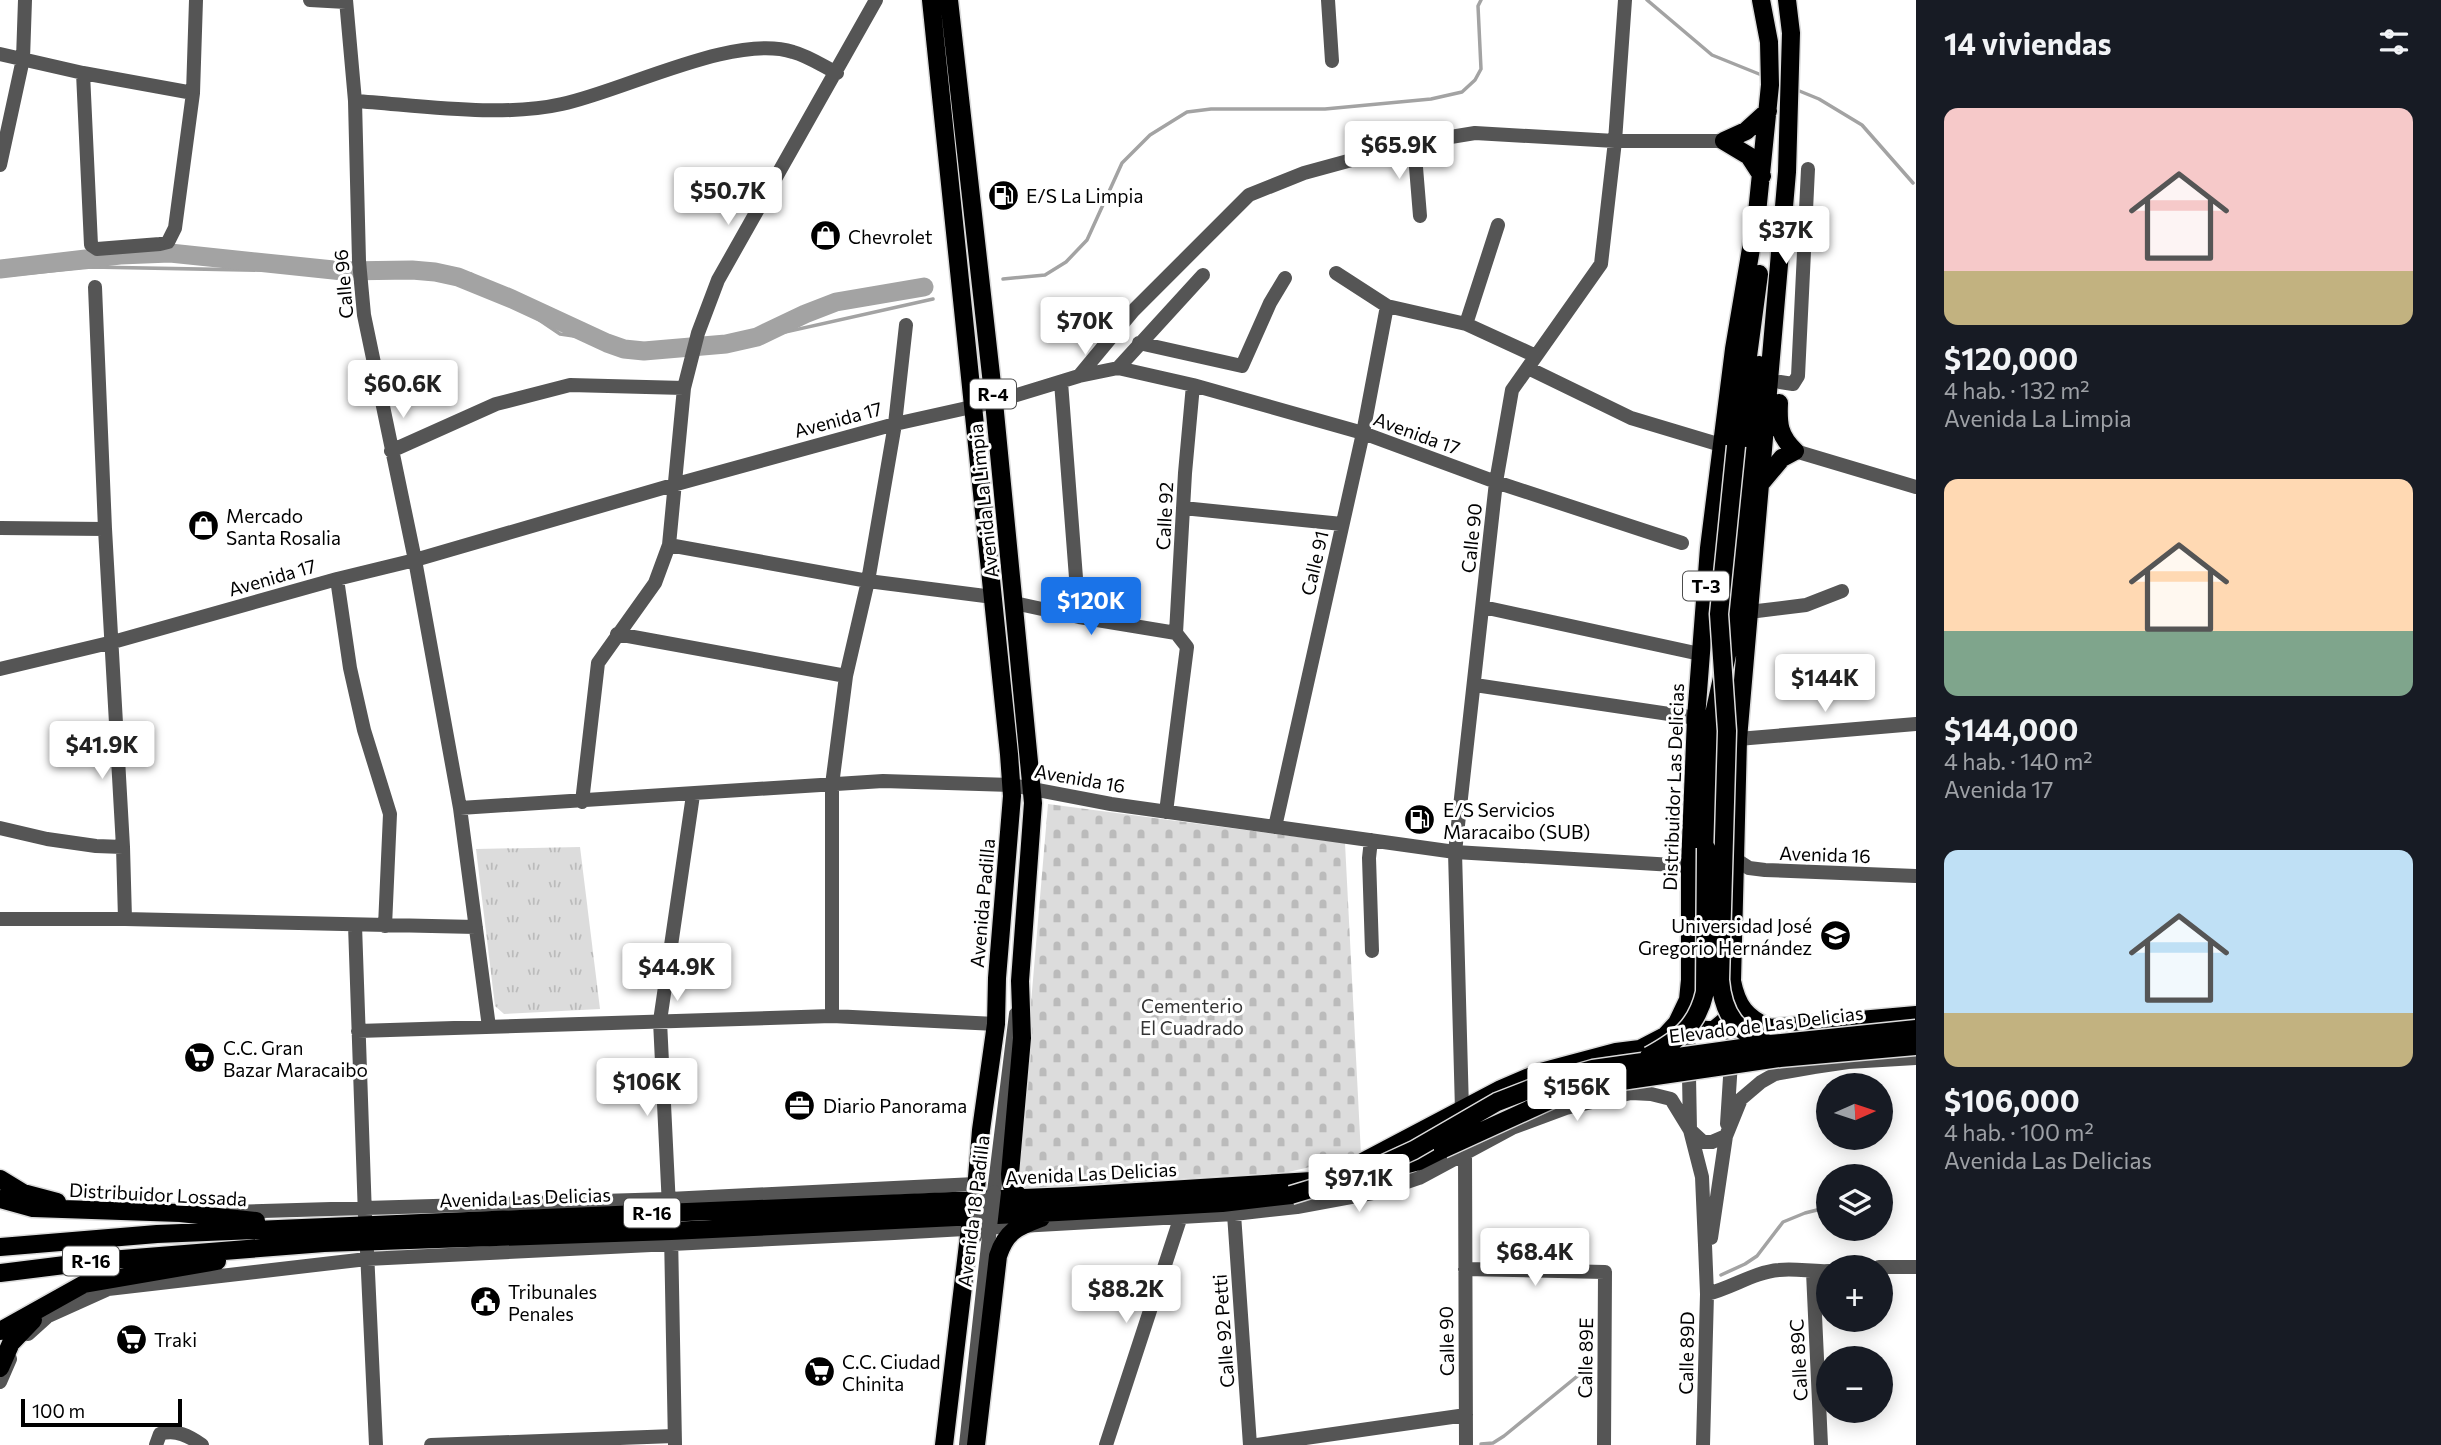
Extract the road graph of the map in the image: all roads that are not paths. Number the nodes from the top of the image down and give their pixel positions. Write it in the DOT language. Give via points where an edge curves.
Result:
graph roads {
  1 [pos="25,0"];
  2 [pos="196,0"];
  3 [pos="310,0"];
  4 [pos="876,0"];
  5 [pos="931,0"];
  6 [pos="949,0"];
  7 [pos="1328,0"];
  8 [pos="1625,0"];
  9 [pos="1761,0"];
  10 [pos="1787,0"];
  11 [pos="346,1"];
  12 [pos="0,54"];
  13 [pos="23,59"];
  14 [pos="1332,61"];
  15 [pos="83,73"];
  16 [pos="836,73"];
  17 [pos="193,93"];
  18 [pos="355,101"];
  19 [pos="1768,111"];
  20 [pos="1615,141"];
  21 [pos="1724,141"];
  22 [pos="1414,143"];
  23 [pos="1765,145"];
  24 [pos="0,165"];
  25 [pos="1808,169"];
  26 [pos="1762,176"];
  27 [pos="1420,216"];
  28 [pos="1497,225"];
  29 [pos="1780,249"];
  30 [pos="1336,273"];
  31 [pos="1203,275"];
  32 [pos="1285,278"];
  33 [pos="95,287"];
  34 [pos="1387,306"];
  35 [pos="1466,324"];
  36 [pos="906,325"];
  37 [pos="1139,343"];
  38 [pos="1532,362"];
  39 [pos="1118,368"];
  40 [pos="1079,376"];
  41 [pos="1061,382"];
  42 [pos="1780,382"];
  43 [pos="1194,385"];
  44 [pos="684,388"];
  45 [pos="994,402"];
  46 [pos="973,405"];
  47 [pos="895,424"];
  48 [pos="1363,433"];
  49 [pos="1728,445"];
  50 [pos="391,451"];
  51 [pos="1795,451"];
  52 [pos="1496,482"];
  53 [pos="1761,484"];
  54 [pos="673,485"];
  55 [pos="1916,487"];
  56 [pos="1183,508"];
  57 [pos="1342,524"];
  58 [pos="0,528"];
  59 [pos="105,529"];
  60 [pos="1682,543"];
  61 [pos="668,545"];
  62 [pos="415,561"];
  63 [pos="337,579"];
  64 [pos="868,581"];
  65 [pos="1842,591"];
  66 [pos="993,597"];
  67 [pos="1014,603"];
  68 [pos="1483,607"];
  69 [pos="1749,612"];
  70 [pos="1079,617"];
  71 [pos="1176,633"];
  72 [pos="617,634"];
  73 [pos="113,642"];
  74 [pos="1700,654"];
  75 [pos="0,669"];
  76 [pos="846,676"];
  77 [pos="1475,685"];
  78 [pos="1696,718"];
  79 [pos="1916,724"];
  80 [pos="1738,739"];
  81 [pos="832,785"];
  82 [pos="1011,785"];
  83 [pos="1032,790"];
  84 [pos="693,794"];
  85 [pos="582,802"];
  86 [pos="460,808"];
  87 [pos="1166,812"];
  88 [pos="1275,827"];
  89 [pos="0,828"];
  90 [pos="1371,840"];
  91 [pos="123,847"];
  92 [pos="1455,852"];
  93 [pos="1735,859"];
  94 [pos="1690,866"];
  95 [pos="1916,876"];
  96 [pos="0,919"];
  97 [pos="124,919"];
  98 [pos="355,925"];
  99 [pos="384,926"];
  100 [pos="476,927"];
  101 [pos="1372,951"];
  102 [pos="1020,981"];
  103 [pos="1735,996"];
  104 [pos="1688,1000"];
  105 [pos="1916,1015"];
  106 [pos="832,1016"];
  107 [pos="660,1021"];
  108 [pos="996,1024"];
  109 [pos="489,1027"];
  110 [pos="1916,1029"];
  111 [pos="358,1031"];
  112 [pos="1770,1044"];
  113 [pos="1916,1045"];
  114 [pos="1916,1058"];
  115 [pos="1640,1061"];
  116 [pos="1002,1070"];
  117 [pos="1462,1110"];
  118 [pos="1690,1130"];
  119 [pos="1726,1136"];
  120 [pos="1465,1153"];
  121 [pos="0,1179"];
  122 [pos="1304,1182"];
  123 [pos="1290,1195"];
  124 [pos="1021,1198"];
  125 [pos="0,1199"];
  126 [pos="669,1205"];
  127 [pos="973,1207"];
  128 [pos="91,1211"];
  129 [pos="1058,1212"];
  130 [pos="180,1213"];
  131 [pos="1234,1214"];
  132 [pos="1181,1216"];
  133 [pos="316,1226"];
  134 [pos="1021,1226"];
  135 [pos="366,1234"];
  136 [pos="672,1237"];
  137 [pos="324,1243"];
  138 [pos="0,1247"];
  139 [pos="1706,1261"];
  140 [pos="1893,1267"];
  141 [pos="1916,1267"];
  142 [pos="1465,1269"];
  143 [pos="1813,1272"];
  144 [pos="1816,1272"];
  145 [pos="0,1273"];
  146 [pos="1707,1294"];
  147 [pos="44,1308"];
  148 [pos="0,1331"];
  149 [pos="0,1368"];
  150 [pos="965,1381"];
  151 [pos="0,1382"];
  152 [pos="1466,1415"];
  153 [pos="1343,1438"];
  154 [pos="181,1439"];
  155 [pos="674,1440"];
  156 [pos="156,1445"];
  157 [pos="202,1445"];
  158 [pos="376,1445"];
  159 [pos="431,1445"];
  160 [pos="944,1445"];
  161 [pos="951,1445"];
  162 [pos="966,1445"];
  163 [pos="976,1445"];
  164 [pos="1106,1445"];
  165 [pos="1250,1445"];
  166 [pos="1257,1445"];
  167 [pos="1466,1445"];
  168 [pos="1604,1445"];
  169 [pos="1703,1445"];
  170 [pos="1821,1445"];
  1 -- 13 [label="street"];
  2 -- 17 [label="street"];
  3 -- 11 [label="street"];
  4 -- 16 [label="street"];
  5 -- 46 [label="main road, Avenida La Limpia / R-4"];
  6 -- 45 [label="main road, Avenida La Limpia / R-4"];
  7 -- 14 [label="street"];
  8 -- 20 [label="street, Calle 90"];
  9 -- 19 [label="main road, T-3" via="1769,42"];
  10 -- 29 [label="main road, T-3" via="1790,87"];
  11 -- 18 [label="street, Calle 96"];
  12 -- 13 [label="street"];
  13 -- 15 [label="street"];
  13 -- 24 [label="street"];
  15 -- 17 [label="street"];
  15 -- 17 [label="street" via="89,233 91,245 97,249 168,242 174,228"];
  16 -- 18 [label="street" via="793,51 764,47 723,53 562,105 508,111"];
  16 -- 44 [label="street" via="719,280 698,333"];
  18 -- 50 [label="street, Calle 96" via="360,285"];
  19 -- 21 [label="main road" via="1746,131"];
  19 -- 23 [label="main road, T-3"];
  20 -- 21 [label="street"];
  20 -- 22 [label="street" via="1475,133"];
  20 -- 38 [label="street, Calle 90" via="1601,264"];
  21 -- 26 [label="main road" via="1749,156"];
  22 -- 27 [label="street"];
  22 -- 40 [label="street" via="1304,173 1249,195 1133,311"];
  23 -- 26 [label="main road, Distribuidor Las Delicias / T-3"];
  23 -- 49 [label="main road" via="1768,213"];
  25 -- 42 [label="street" via="1798,376 1793,384"];
  26 -- 49 [label="main road, Distribuidor Las Delicias / T-3"];
  28 -- 35 [label="street"];
  29 -- 42 [label="main road"];
  29 -- 53 [label="main road, T-3"];
  29 -- 115 [label="main road, bridge" via="1762,334 1736,614 1711,729 1705,992 1701,1010 1686,1031"];
  30 -- 34 [label="street"];
  31 -- 37 [label="street"];
  32 -- 37 [label="street" via="1242,366"];
  33 -- 59 [label="street"];
  34 -- 35 [label="street"];
  34 -- 48 [label="street, Calle 91"];
  35 -- 38 [label="street"];
  36 -- 47 [label="street"];
  37 -- 39 [label="street"];
  38 -- 49 [label="street" via="1631,418"];
  38 -- 52 [label="street, Calle 90" via="1512,390"];
  39 -- 40 [label="street, Avenida 17"];
  39 -- 43 [label="street, Avenida 17"];
  40 -- 41 [label="street, Avenida 17"];
  41 -- 45 [label="street, Avenida 17"];
  41 -- 70 [label="street"];
  42 -- 51 [label="main road" via="1778,423 1784,441"];
  43 -- 48 [label="street, Avenida 17"];
  43 -- 56 [label="street, Calle 92"];
  44 -- 50 [label="street" via="570,385 496,404"];
  44 -- 54 [label="street"];
  45 -- 46 [label="street, Avenida 17"];
  45 -- 67 [label="main road, Avenida La Limpia / R-4"];
  46 -- 47 [label="street, Avenida 17"];
  46 -- 66 [label="main road, Avenida La Limpia / R-4"];
  47 -- 54 [label="street, Avenida 17"];
  47 -- 64 [label="street"];
  48 -- 52 [label="street, Avenida 17"];
  48 -- 57 [label="street, Calle 91"];
  49 -- 74 [label="main road, Distribuidor Las Delicias / T-3" via="1709,548"];
  49 -- 112 [label="main road, bridge" via="1719,614 1727,731 1720,981 1721,995 1737,1027"];
  50 -- 62 [label="street, Calle 96"];
  51 -- 53 [label="main road" via="1782,458"];
  51 -- 55 [label="street"];
  52 -- 60 [label="street, Avenida 17"];
  52 -- 68 [label="street, Calle 90"];
  53 -- 69 [label="main road, T-3"];
  54 -- 61 [label="street"];
  54 -- 62 [label="street, Avenida 17"];
  56 -- 57 [label="street"];
  56 -- 71 [label="street, Calle 92"];
  57 -- 88 [label="street, Calle 91"];
  58 -- 59 [label="street"];
  59 -- 73 [label="street"];
  61 -- 64 [label="street"];
  61 -- 72 [label="street" via="655,583"];
  62 -- 63 [label="street, Avenida 17"];
  62 -- 86 [label="street, Calle 96"];
  63 -- 73 [label="street, Avenida 17"];
  63 -- 99 [label="street" via="355,693 390,814"];
  64 -- 66 [label="street"];
  64 -- 76 [label="street"];
  65 -- 69 [label="street" via="1807,605"];
  66 -- 82 [label="main road, Avenida La Limpia / R-4"];
  67 -- 70 [label="street"];
  67 -- 83 [label="main road, Avenida La Limpia / R-4"];
  68 -- 74 [label="street"];
  68 -- 77 [label="street, Calle 90"];
  69 -- 80 [label="main road, T-3"];
  70 -- 71 [label="street"];
  71 -- 87 [label="street, Calle 92" via="1187,646"];
  72 -- 76 [label="street"];
  72 -- 85 [label="street" via="598,663"];
  73 -- 75 [label="street, Avenida 17"];
  73 -- 91 [label="street"];
  74 -- 78 [label="main road, Distribuidor Las Delicias / T-3"];
  76 -- 81 [label="street"];
  77 -- 78 [label="street"];
  77 -- 92 [label="street, Calle 90"];
  78 -- 94 [label="main road, Distribuidor Las Delicias / T-3"];
  79 -- 80 [label="street"];
  80 -- 93 [label="main road, T-3"];
  81 -- 82 [label="street, Avenida 16" via="883,781"];
  81 -- 84 [label="street, Avenida 16"];
  81 -- 106 [label="street"];
  82 -- 83 [label="street, Avenida 16"];
  82 -- 108 [label="main road, Avenida Padilla / R-4"];
  83 -- 87 [label="street, Avenida 16"];
  83 -- 102 [label="main road, R-4"];
  84 -- 85 [label="street, Avenida 16"];
  84 -- 107 [label="street"];
  85 -- 86 [label="street, Avenida 16"];
  86 -- 100 [label="street, Calle 96"];
  87 -- 88 [label="street, Avenida 16"];
  88 -- 90 [label="street, Avenida 16"];
  89 -- 91 [label="street" via="47,839"];
  90 -- 92 [label="street, Avenida 16"];
  90 -- 101 [label="street"];
  91 -- 97 [label="street"];
  92 -- 94 [label="street, Avenida 16"];
  92 -- 117 [label="street, Calle 90"];
  93 -- 95 [label="street, Avenida 16" via="1749,868 1765,870"];
  93 -- 103 [label="main road, T-3"];
  94 -- 104 [label="main road, Distribuidor Las Delicias / T-3"];
  96 -- 97 [label="street"];
  97 -- 98 [label="street"];
  98 -- 99 [label="street"];
  98 -- 111 [label="street"];
  99 -- 100 [label="street"];
  100 -- 109 [label="street, Calle 96"];
  102 -- 116 [label="street, Avenida 18 Padilla / R-4"];
  102 -- 124 [label="main road" via="1022,1038 1010,1184"];
  103 -- 104 [label="main road" via="1731,1012 1714,1030 1693,1024"];
  103 -- 105 [label="main road" via="1742,1011 1770,1028"];
  103 -- 119 [label="street"];
  104 -- 117 [label="main road, Distribuidor Las Delicias / R-16" via="1665,1036 1640,1049 1541,1072"];
  104 -- 118 [label="street"];
  106 -- 107 [label="street"];
  106 -- 108 [label="street"];
  107 -- 109 [label="street"];
  107 -- 126 [label="street"];
  108 -- 116 [label="street, Avenida 18 Padilla"];
  108 -- 127 [label="main road, Avenida Padilla"];
  109 -- 111 [label="street"];
  110 -- 112 [label="main road, Elevado de Las Delicias / R-16, bridge"];
  111 -- 135 [label="street"];
  112 -- 115 [label="main road, Elevado de Las Delicias / R-16, bridge"];
  113 -- 122 [label="main road, Elevado de Las Delicias / R-16, bridge" via="1780,1058 1594,1085 1547,1101 1419,1161"];
  114 -- 119 [label="street" via="1848,1062 1775,1074 1741,1100"];
  115 -- 123 [label="main road, Elevado de Las Delicias / R-16, bridge" via="1551,1081 1497,1102 1364,1173"];
  116 -- 150 [label="street, Avenida 18 Padilla, bridge"];
  117 -- 122 [label="main road, Distribuidor Las Delicias / R-16" via="1353,1167"];
  118 -- 119 [label="street" via="1703,1142"];
  118 -- 120 [label="street" via="1671,1099 1631,1093 1566,1108 1512,1128"];
  118 -- 139 [label="street" via="1702,1177"];
  119 -- 139 [label="street"];
  120 -- 131 [label="street" via="1419,1178 1378,1192"];
  120 -- 142 [label="street, Calle 90"];
  121 -- 128 [label="main road" via="23,1193"];
  122 -- 124 [label="main road, Avenida Las Delicias / R-16"];
  123 -- 129 [label="main road, Avenida Las Delicias / R-16"];
  124 -- 127 [label="main road, Avenida Las Delicias / R-16"];
  125 -- 128 [label="main road, Distribuidor Lossada" via="33,1208"];
  126 -- 127 [label="main road, Avenida Las Delicias / R-16"];
  126 -- 135 [label="main road, Avenida Las Delicias / R-16"];
  126 -- 136 [label="street"];
  127 -- 129 [label="main road, Avenida Las Delicias / R-16"];
  127 -- 134 [label="main road"];
  127 -- 136 [label="main road, Avenida Las Delicias / R-16"];
  127 -- 160 [label="main road, Avenida Padilla"];
  128 -- 130 [label="main road, Distribuidor Lossada"];
  129 -- 134 [label="main road"];
  130 -- 133 [label="main road, Distribuidor Lossada"];
  130 -- 135 [label="street, Avenida Las Delicias / R-16"];
  131 -- 132 [label="street"];
  131 -- 165 [label="street, Calle 92 Petti"];
  132 -- 134 [label="street"];
  132 -- 164 [label="street"];
  133 -- 135 [label="main road, Avenida Las Delicias / R-16"];
  133 -- 138 [label="main road, Avenida Las Delicias / R-16"];
  134 -- 163 [label="main road" via="1003,1241 998,1256"];
  135 -- 136 [label="main road, Avenida Las Delicias / R-16"];
  135 -- 137 [label="main road, Avenida Las Delicias / R-16"];
  135 -- 151 [label="street, Avenida Las Delicias / R-16" via="108,1289 48,1316 29,1334"];
  135 -- 158 [label="street"];
  136 -- 155 [label="street"];
  137 -- 145 [label="main road, Avenida Las Delicias / R-16"];
  137 -- 147 [label="main road" via="84,1284"];
  139 -- 146 [label="street, Calle 89D"];
  140 -- 141 [label="street"];
  142 -- 152 [label="street, Calle 90"];
  142 -- 168 [label="street, Calle 89E" via="1605,1272"];
  143 -- 144 [label="street"];
  143 -- 146 [label="street" via="1781,1269"];
  143 -- 170 [label="street, Calle 89C"];
  146 -- 169 [label="street, Calle 89D"];
  147 -- 148 [label="main road"];
  147 -- 149 [label="main road" via="11,1343"];
  150 -- 161 [label="street, Avenida 18 Padilla"];
  150 -- 162 [label="street, Avenida 18 Padilla"];
  152 -- 153 [label="street"];
  152 -- 167 [label="street, Calle 90"];
  153 -- 166 [label="street"];
  154 -- 156 [label="street" via="169,1431 160,1434"];
  154 -- 157 [label="street"];
  155 -- 159 [label="street"];
}
